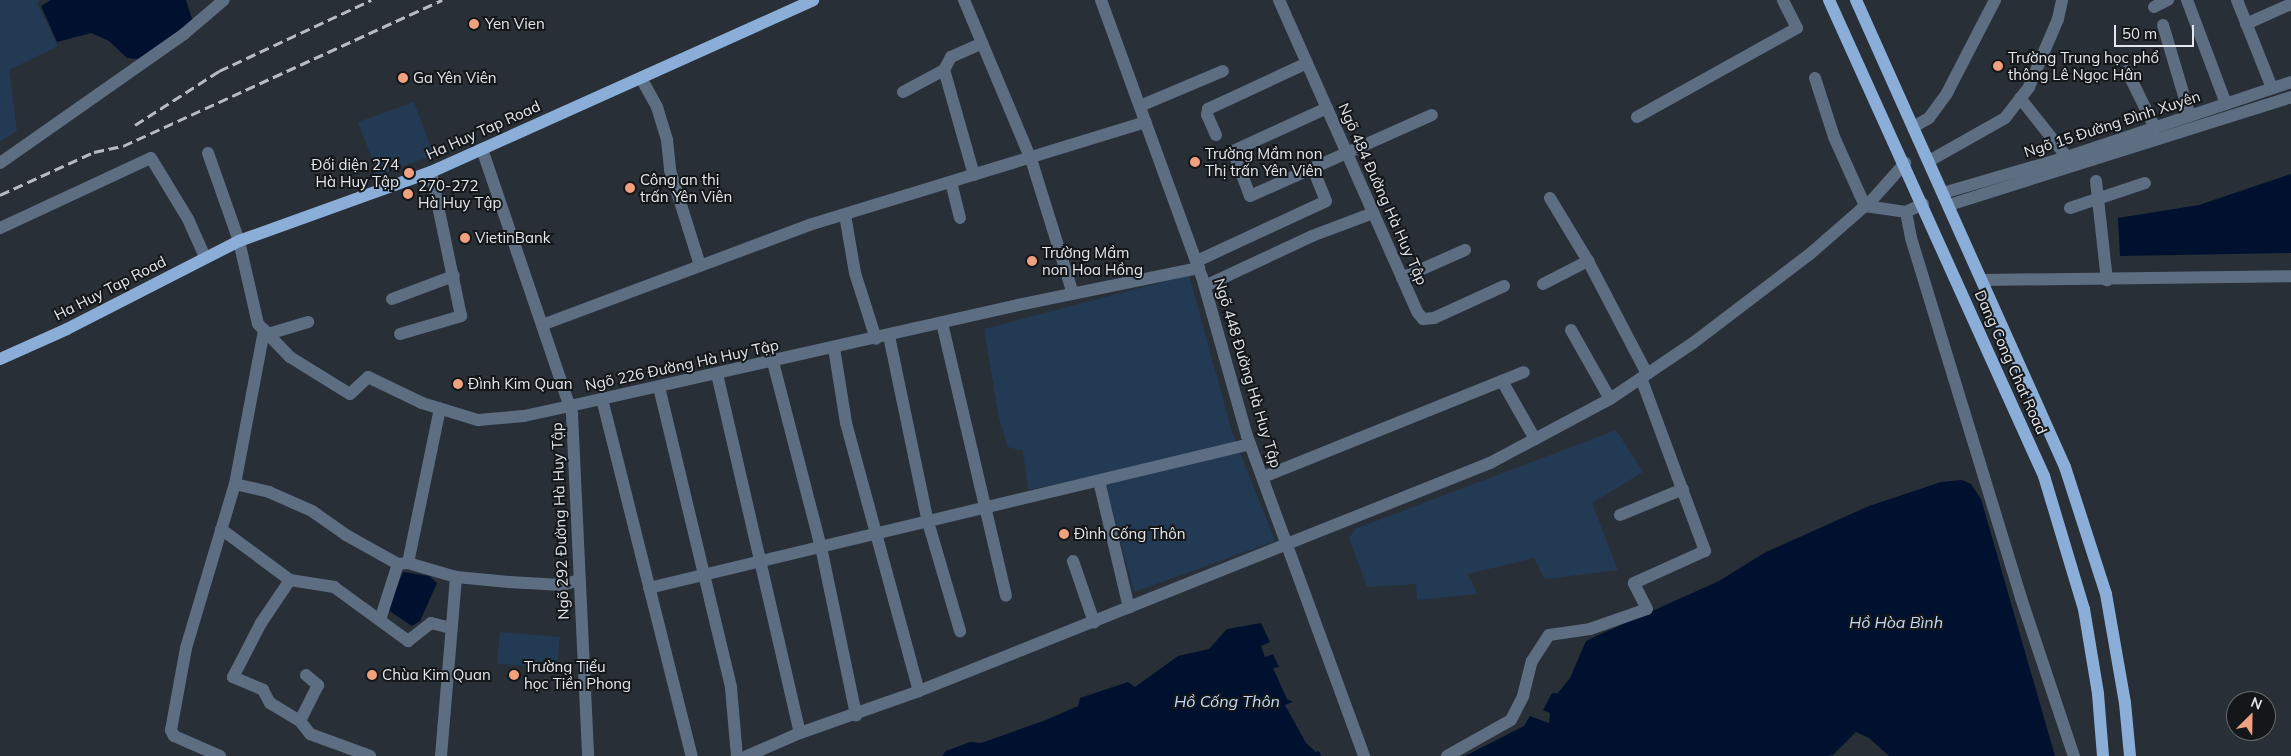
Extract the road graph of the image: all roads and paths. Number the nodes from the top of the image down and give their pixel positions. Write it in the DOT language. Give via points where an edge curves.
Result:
graph roads {
  1 [pos="224,0"];
  2 [pos="814,0"];
  3 [pos="964,0"];
  4 [pos="1100,0"];
  5 [pos="1279,0"];
  6 [pos="1783,0"];
  7 [pos="1829,0"];
  8 [pos="1856,0"];
  9 [pos="1995,0"];
  10 [pos="2062,0"];
  11 [pos="2168,0"];
  12 [pos="2187,0"];
  13 [pos="2237,0"];
  14 [pos="2291,4"];
  15 [pos="2154,7"];
  16 [pos="2246,24"];
  17 [pos="2163,25"];
  18 [pos="982,43"];
  19 [pos="1307,63"];
  20 [pos="944,70"];
  21 [pos="1223,71"];
  22 [pos="2127,71"];
  23 [pos="641,78"];
  24 [pos="1815,78"];
  25 [pos="2291,82"];
  26 [pos="2272,88"];
  27 [pos="903,92"];
  28 [pos="2020,98"];
  29 [pos="2291,98"];
  30 [pos="2226,104"];
  31 [pos="1140,106"];
  32 [pos="1327,108"];
  33 [pos="1908,114"];
  34 [pos="1432,115"];
  35 [pos="1637,116"];
  36 [pos="2190,116"];
  37 [pos="1146,122"];
  38 [pos="1887,125"];
  39 [pos="1913,127"];
  40 [pos="2179,127"];
  41 [pos="2155,128"];
  42 [pos="1216,135"];
  43 [pos="482,149"];
  44 [pos="208,154"];
  45 [pos="1347,155"];
  46 [pos="2067,157"];
  47 [pos="1031,159"];
  48 [pos="1928,161"];
  49 [pos="0,163"];
  50 [pos="1905,163"];
  51 [pos="1313,169"];
  52 [pos="431,172"];
  53 [pos="974,175"];
  54 [pos="2096,181"];
  55 [pos="951,182"];
  56 [pos="2145,183"];
  57 [pos="1943,192"];
  58 [pos="2098,196"];
  59 [pos="1550,198"];
  60 [pos="1923,204"];
  61 [pos="1949,205"];
  62 [pos="1865,206"];
  63 [pos="2070,208"];
  64 [pos="1906,212"];
  65 [pos="1373,213"];
  66 [pos="845,215"];
  67 [pos="960,218"];
  68 [pos="0,228"];
  69 [pos="239,241"];
  70 [pos="1465,250"];
  71 [pos="205,257"];
  72 [pos="1588,261"];
  73 [pos="700,265"];
  74 [pos="1198,265"];
  75 [pos="454,276"];
  76 [pos="2291,276"];
  77 [pos="1402,278"];
  78 [pos="1982,280"];
  79 [pos="2107,280"];
  80 [pos="1543,284"];
  81 [pos="1205,286"];
  82 [pos="1504,286"];
  83 [pos="1961,289"];
  84 [pos="1073,294"];
  85 [pos="392,299"];
  86 [pos="308,322"];
  87 [pos="942,323"];
  88 [pos="542,325"];
  89 [pos="1571,330"];
  90 [pos="266,332"];
  91 [pos="400,334"];
  92 [pos="883,338"];
  93 [pos="834,348"];
  94 [pos="0,359"];
  95 [pos="773,362"];
  96 [pos="1524,372"];
  97 [pos="717,374"];
  98 [pos="1644,376"];
  99 [pos="1502,381"];
  100 [pos="659,387"];
  101 [pos="602,399"];
  102 [pos="1610,399"];
  103 [pos="570,406"];
  104 [pos="440,408"];
  105 [pos="1536,439"];
  106 [pos="1250,444"];
  107 [pos="1263,477"];
  108 [pos="1099,481"];
  109 [pos="235,484"];
  110 [pos="1683,489"];
  111 [pos="986,509"];
  112 [pos="1620,515"];
  113 [pos="928,522"];
  114 [pos="221,529"];
  115 [pos="876,534"];
  116 [pos="1289,545"];
  117 [pos="821,547"];
  118 [pos="760,560"];
  119 [pos="1073,561"];
  120 [pos="403,564"];
  121 [pos="705,576"];
  122 [pos="456,578"];
  123 [pos="290,580"];
  124 [pos="579,580"];
  125 [pos="649,588"];
  126 [pos="1006,596"];
  127 [pos="1129,608"];
  128 [pos="380,620"];
  129 [pos="1094,622"];
  130 [pos="451,628"];
  131 [pos="960,631"];
  132 [pos="306,675"];
  133 [pos="919,691"];
  134 [pos="856,714"];
  135 [pos="300,721"];
  136 [pos="800,733"];
  137 [pos="353,754"];
  138 [pos="220,756"];
  139 [pos="370,756"];
  140 [pos="441,756"];
  141 [pos="588,756"];
  142 [pos="692,756"];
  143 [pos="737,756"];
  144 [pos="747,756"];
  145 [pos="1364,756"];
  146 [pos="1447,756"];
  147 [pos="2074,756"];
  148 [pos="2103,756"];
  149 [pos="2130,756"];
  1 -- 49 [label="street" via="184,34"];
  2 -- 23 [label="main road, Ha Huy Tap Road"];
  3 -- 18 [label="street"];
  4 -- 31 [label="street, Ngõ 448 Đường Hà Huy Tập"];
  5 -- 19 [label="street, Ngõ 484 Đường Hà Huy Tập"];
  6 -- 35 [label="street" via="1797,28"];
  7 -- 38 [label="main road, Dang Cong Chat Road"];
  8 -- 33 [label="main road, Dang Cong Chat Road"];
  9 -- 39 [label="street" via="1930,118"];
  10 -- 28 [label="street" via="2058,19 2029,87"];
  11 -- 15 [label="street"];
  12 -- 30 [label="street"];
  13 -- 16 [label="street"];
  14 -- 16 [label="street"];
  16 -- 26 [label="street"];
  17 -- 36 [label="street"];
  18 -- 20 [label="street" via="951,57"];
  18 -- 47 [label="street"];
  19 -- 32 [label="street, Ngõ 484 Đường Hà Huy Tập"];
  19 -- 42 [label="street" via="1208,109 1207,115"];
  20 -- 27 [label="street"];
  20 -- 53 [label="street"];
  21 -- 31 [label="street"];
  22 -- 41 [label="street"];
  23 -- 43 [label="main road, Ha Huy Tap Road"];
  23 -- 73 [label="street" via="657,107 667,140 670,170"];
  24 -- 62 [label="street" via="1834,137"];
  25 -- 26 [label="street, Ngõ 15 Đường Đình Xuyên"];
  26 -- 30 [label="street, Ngõ 15 Đường Đình Xuyên"];
  28 -- 46 [label="street"];
  28 -- 48 [label="street" via="2004,118"];
  29 -- 40 [label="street, Ngõ 15 Đường Đình Xuyên"];
  30 -- 36 [label="street, Ngõ 15 Đường Đình Xuyên"];
  31 -- 37 [label="street, Ngõ 448 Đường Hà Huy Tập"];
  32 -- 45 [label="street, Ngõ 484 Đường Hà Huy Tập"];
  32 -- 51 [label="street" via="1233,151 1250,196"];
  33 -- 38 [label="main road"];
  33 -- 39 [label="main road, Dang Cong Chat Road"];
  34 -- 45 [label="street"];
  36 -- 40 [label="street, Ngõ 15 Đường Đình Xuyên"];
  37 -- 47 [label="street"];
  37 -- 74 [label="street, Ngõ 448 Đường Hà Huy Tập"];
  38 -- 50 [label="main road, Dang Cong Chat Road"];
  39 -- 48 [label="main road, Dang Cong Chat Road"];
  40 -- 41 [label="street, Ngõ 15 Đường Đình Xuyên"];
  40 -- 61 [label="street, Ngõ 15 Đường Đình Xuyên"];
  41 -- 46 [label="street, Ngõ 15 Đường Đình Xuyên"];
  43 -- 52 [label="main road, Ha Huy Tap Road"];
  43 -- 88 [label="street, Ngõ 292 Đường Hà Huy Tập"];
  44 -- 69 [label="street, Ngõ 226 Đường Hà Huy Tập"];
  45 -- 51 [label="street"];
  45 -- 65 [label="street, Ngõ 484 Đường Hà Huy Tập"];
  46 -- 57 [label="street, Ngõ 15 Đường Đình Xuyên"];
  47 -- 53 [label="street"];
  47 -- 84 [label="street"];
  48 -- 57 [label="main road, Dang Cong Chat Road"];
  50 -- 60 [label="main road, Dang Cong Chat Road"];
  50 -- 62 [label="street"];
  51 -- 74 [label="street, Ngõ 226 Đường Hà Huy Tập" via="1326,201"];
  52 -- 69 [label="main road, Ha Huy Tap Road"];
  52 -- 75 [label="street"];
  53 -- 55 [label="street"];
  54 -- 58 [label="street"];
  55 -- 66 [label="street"];
  55 -- 67 [label="street"];
  56 -- 58 [label="street"];
  57 -- 61 [label="main road, Dang Cong Chat Road"];
  58 -- 63 [label="street"];
  58 -- 79 [label="street"];
  59 -- 72 [label="street"];
  60 -- 64 [label="street"];
  60 -- 83 [label="main road, Dang Cong Chat Road"];
  61 -- 78 [label="main road, Dang Cong Chat Road"];
  62 -- 64 [label="street"];
  62 -- 98 [label="street" via="1810,254"];
  64 -- 147 [label="street" via="1910,238 2021,598"];
  65 -- 77 [label="street, Ngõ 484 Đường Hà Huy Tập"];
  65 -- 81 [label="street" via="1312,236"];
  66 -- 73 [label="street"];
  66 -- 92 [label="street" via="855,272"];
  68 -- 71 [label="street" via="152,158"];
  69 -- 71 [label="main road, Ha Huy Tap Road"];
  69 -- 90 [label="street, Ngõ 226 Đường Hà Huy Tập" via="258,324"];
  70 -- 77 [label="street"];
  71 -- 94 [label="main road, Ha Huy Tap Road" via="67,329"];
  72 -- 80 [label="street"];
  72 -- 98 [label="street"];
  73 -- 88 [label="street"];
  74 -- 81 [label="street, Ngõ 448 Đường Hà Huy Tập"];
  74 -- 84 [label="street, Ngõ 226 Đường Hà Huy Tập"];
  75 -- 85 [label="street"];
  75 -- 91 [label="street" via="461,316"];
  76 -- 79 [label="street"];
  77 -- 82 [label="street, Ngõ 484 Đường Hà Huy Tập" via="1423,319 1434,318"];
  78 -- 79 [label="street"];
  78 -- 83 [label="main road"];
  78 -- 149 [label="main road, Dang Cong Chat Road" via="2065,467 2089,537 2106,594 2119,658"];
  81 -- 106 [label="street, Ngõ 448 Đường Hà Huy Tập"];
  83 -- 148 [label="main road, Dang Cong Chat Road" via="2044,476 2073,566 2093,653"];
  84 -- 87 [label="street, Ngõ 226 Đường Hà Huy Tập"];
  86 -- 90 [label="street"];
  87 -- 92 [label="street, Ngõ 226 Đường Hà Huy Tập"];
  87 -- 111 [label="street"];
  88 -- 103 [label="street, Ngõ 292 Đường Hà Huy Tập"];
  89 -- 102 [label="street"];
  90 -- 104 [label="street, Ngõ 226 Đường Hà Huy Tập" via="290,357 350,394 368,377"];
  90 -- 109 [label="street"];
  92 -- 93 [label="street, Ngõ 226 Đường Hà Huy Tập"];
  92 -- 113 [label="street"];
  93 -- 95 [label="street, Ngõ 226 Đường Hà Huy Tập"];
  93 -- 115 [label="street" via="846,423"];
  95 -- 97 [label="street, Ngõ 226 Đường Hà Huy Tập"];
  95 -- 117 [label="street"];
  96 -- 99 [label="street"];
  97 -- 100 [label="street, Ngõ 226 Đường Hà Huy Tập"];
  97 -- 118 [label="street"];
  98 -- 102 [label="street"];
  98 -- 110 [label="street"];
  99 -- 105 [label="street"];
  99 -- 107 [label="street"];
  100 -- 101 [label="street, Ngõ 226 Đường Hà Huy Tập"];
  100 -- 121 [label="street"];
  101 -- 103 [label="street, Ngõ 226 Đường Hà Huy Tập"];
  101 -- 125 [label="street"];
  102 -- 105 [label="street"];
  103 -- 104 [label="street, Ngõ 226 Đường Hà Huy Tập" via="524,416 478,420"];
  103 -- 124 [label="street, Ngõ 292 Đường Hà Huy Tập"];
  104 -- 120 [label="street"];
  105 -- 116 [label="street" via="1490,463"];
  106 -- 107 [label="street, Ngõ 448 Đường Hà Huy Tập"];
  106 -- 108 [label="street"];
  107 -- 116 [label="street, Ngõ 448 Đường Hà Huy Tập"];
  108 -- 111 [label="street"];
  108 -- 127 [label="street"];
  109 -- 114 [label="street"];
  109 -- 120 [label="street" via="269,492 312,510 346,535"];
  110 -- 112 [label="street"];
  110 -- 146 [label="street" via="1705,551 1634,582 1647,610 1590,629 1548,635 1532,660 1523,696 1511,720"];
  111 -- 113 [label="street"];
  111 -- 126 [label="street"];
  113 -- 115 [label="street"];
  113 -- 131 [label="street"];
  114 -- 123 [label="street"];
  114 -- 138 [label="street" via="186,648 171,730 174,736"];
  115 -- 117 [label="street"];
  115 -- 133 [label="street"];
  116 -- 127 [label="street"];
  116 -- 145 [label="street, Ngõ 448 Đường Hà Huy Tập"];
  117 -- 118 [label="street"];
  117 -- 134 [label="street"];
  118 -- 121 [label="street"];
  118 -- 136 [label="street"];
  119 -- 129 [label="street"];
  120 -- 122 [label="street"];
  120 -- 128 [label="street"];
  121 -- 125 [label="street"];
  121 -- 143 [label="street" via="732,688"];
  122 -- 124 [label="street" via="562,585"];
  122 -- 130 [label="street"];
  123 -- 128 [label="street" via="334,587"];
  123 -- 135 [label="street" via="261,623 233,677 263,690 270,703"];
  124 -- 141 [label="street, Ngõ 292 Đường Hà Huy Tập"];
  125 -- 142 [label="street"];
  127 -- 129 [label="street"];
  128 -- 130 [label="street" via="408,640 431,622"];
  129 -- 133 [label="street"];
  130 -- 140 [label="street"];
  132 -- 135 [label="street" via="318,685"];
  133 -- 134 [label="street"];
  134 -- 136 [label="street"];
  135 -- 137 [label="street" via="310,734"];
  136 -- 144 [label="street"];
  137 -- 139 [label="street"];
}
